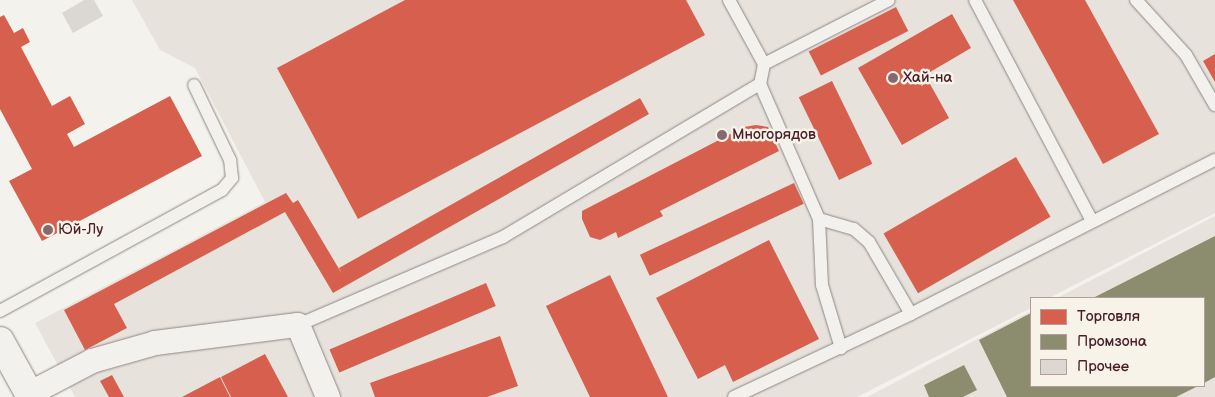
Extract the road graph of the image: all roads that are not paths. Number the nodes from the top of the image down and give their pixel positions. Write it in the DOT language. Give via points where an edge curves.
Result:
graph roads {
  1 [pos="729,0"];
  2 [pos="889,0"];
  3 [pos="975,0"];
  4 [pos="1136,0"];
  5 [pos="764,64"];
  6 [pos="760,84"];
  7 [pos="194,85"];
  8 [pos="1215,105"];
  9 [pos="1215,160"];
  10 [pos="820,219"];
  11 [pos="1092,221"];
  12 [pos="0,311"];
  13 [pos="911,314"];
  14 [pos="298,325"];
  15 [pos="0,341"];
  16 [pos="841,348"];
  17 [pos="30,396"];
  18 [pos="328,397"];
  19 [pos="734,397"];
  1 -- 5 [label="lane"];
  2 -- 5 [label="lane"];
  3 -- 11 [label="lane"];
  4 -- 8 [label="lane" via="1186,55"];
  5 -- 6 [label="lane"];
  6 -- 10 [label="lane"];
  6 -- 14 [label="lane" via="503,237"];
  7 -- 12 [label="lane" via="230,160 232,178 222,190"];
  9 -- 11 [label="lane"];
  10 -- 13 [label="lane" via="854,228 869,242"];
  10 -- 16 [label="lane" via="822,285"];
  11 -- 13 [label="lane"];
  13 -- 16 [label="lane"];
  14 -- 17 [label="street" via="155,343 92,361"];
  14 -- 18 [label="street"];
  15 -- 17 [label="highway"];
  16 -- 19 [label="lane"];
}
